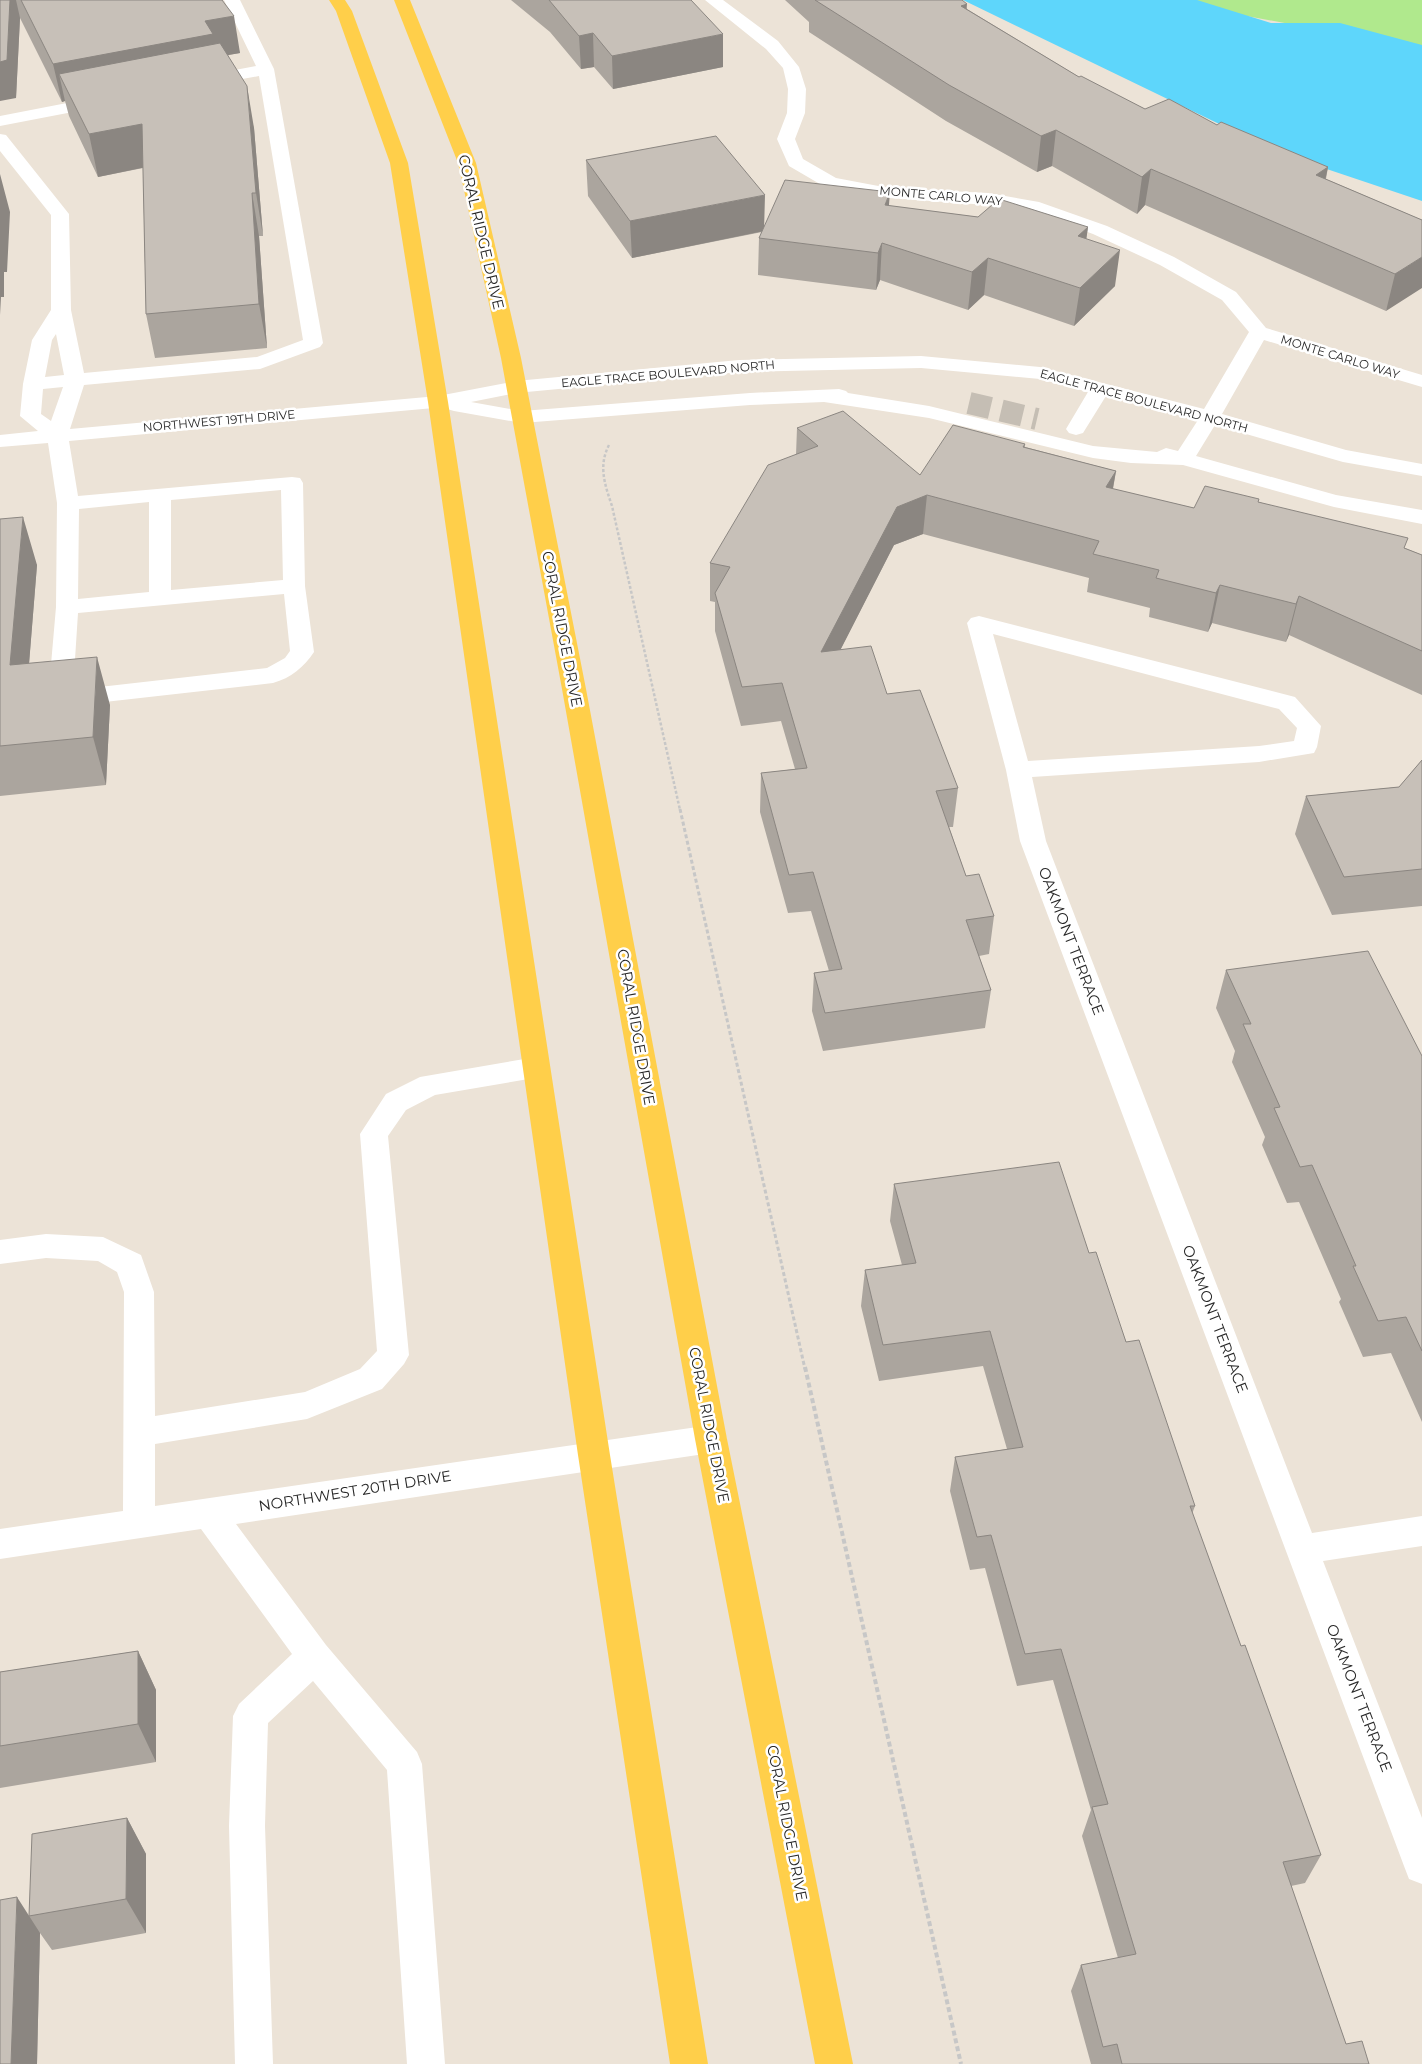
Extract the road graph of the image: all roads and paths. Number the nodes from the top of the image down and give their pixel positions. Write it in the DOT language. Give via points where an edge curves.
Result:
graph roads {
  1 [pos="232,0"];
  2 [pos="337,0"];
  3 [pos="402,0"];
  4 [pos="712,0"];
  5 [pos="266,69"];
  6 [pos="190,84"];
  7 [pos="124,97"];
  8 [pos="0,122"];
  9 [pos="0,139"];
  10 [pos="61,310"];
  11 [pos="1259,332"];
  12 [pos="75,381"];
  13 [pos="1422,382"];
  14 [pos="33,384"];
  15 [pos="516,387"];
  16 [pos="1100,388"];
  17 [pos="820,395"];
  18 [pos="438,402"];
  19 [pos="969,403"];
  20 [pos="1210,417"];
  21 [pos="522,418"];
  22 [pos="1037,419"];
  23 [pos="1076,429"];
  24 [pos="57,435"];
  25 [pos="0,441"];
  26 [pos="611,443"];
  27 [pos="1183,459"];
  28 [pos="1422,470"];
  29 [pos="160,495"];
  30 [pos="68,502"];
  31 [pos="1422,516"];
  32 [pos="294,586"];
  33 [pos="160,599"];
  34 [pos="67,607"];
  35 [pos="1018,770"];
  36 [pos="536,1068"];
  37 [pos="0,1252"];
  38 [pos="140,1432"];
  39 [pos="711,1439"];
  40 [pos="594,1455"];
  41 [pos="208,1513"];
  42 [pos="139,1523"];
  43 [pos="1422,1531"];
  44 [pos="0,1544"];
  45 [pos="1303,1549"];
  46 [pos="314,1656"];
  47 [pos="1422,1866"];
  48 [pos="254,2064"];
  49 [pos="426,2064"];
  50 [pos="689,2064"];
  51 [pos="834,2064"];
  52 [pos="961,2064"];
  1 -- 5 [label="street"];
  2 -- 18 [label="main road" via="344,11 399,163"];
  3 -- 15 [label="main road, CORAL RIDGE DRIVE" via="467,163"];
  4 -- 11 [label="street, MONTE CARLO WAY" via="772,45 791,67 797,89 796,113 786,138 795,162 831,183 889,193 988,199 1039,208 1091,227 1167,261 1229,296"];
  5 -- 6 [label="street"];
  5 -- 12 [label="street" via="313,343 260,364"];
  7 -- 8 [label="street"];
  9 -- 10 [label="street" via="60,214"];
  10 -- 12 [label="street"];
  10 -- 14 [label="street" via="42,340"];
  11 -- 13 [label="street, MONTE CARLO WAY"];
  11 -- 20 [label="street"];
  12 -- 14 [label="street"];
  12 -- 24 [label="street"];
  14 -- 24 [label="street" via="30,416"];
  15 -- 16 [label="street, EAGLE TRACE BOULEVARD NORTH" via="739,366 921,362 1040,373"];
  15 -- 18 [label="street, EAGLE TRACE BOULEVARD NORTH"];
  15 -- 21 [label="main road, CORAL RIDGE DRIVE"];
  16 -- 20 [label="street, EAGLE TRACE BOULEVARD NORTH"];
  16 -- 23 [label="street"];
  17 -- 19 [label="street"];
  17 -- 21 [label="street"];
  17 -- 27 [label="street" via="929,412 1093,452"];
  18 -- 21 [label="street"];
  18 -- 24 [label="street, NORTHWEST 19TH DRIVE"];
  18 -- 36 [label="main road"];
  20 -- 27 [label="street"];
  20 -- 28 [label="street, EAGLE TRACE BOULEVARD NORTH" via="1343,456"];
  21 -- 39 [label="main road, CORAL RIDGE DRIVE"];
  22 -- 23 [label="street"];
  23 -- 27 [label="street"];
  24 -- 25 [label="street, NORTHWEST 19TH DRIVE"];
  24 -- 30 [label="street"];
  26 -- 52 [label="path" via="602,461 603,477"];
  27 -- 31 [label="street" via="1334,501"];
  29 -- 30 [label="street"];
  29 -- 32 [label="street" via="292,483"];
  29 -- 33 [label="street"];
  30 -- 34 [label="street"];
  32 -- 33 [label="street"];
  32 -- 34 [label="street" via="302,652 294,664 273,675 60,699"];
  33 -- 34 [label="street"];
  35 -- 35 [label="street, OAKMONT TERRACE" via="1259,754 1305,747 1309,726 1287,703 980,623"];
  35 -- 45 [label="street, OAKMONT TERRACE" via="1033,841"];
  36 -- 38 [label="street" via="430,1085 396,1102 374,1134 393,1355 371,1379 307,1405"];
  36 -- 40 [label="main road"];
  37 -- 38 [label="street" via="46,1246 103,1249 130,1264 139,1292"];
  38 -- 42 [label="street"];
  39 -- 40 [label="street, NORTHWEST 20TH DRIVE"];
  39 -- 51 [label="main road, CORAL RIDGE DRIVE"];
  40 -- 41 [label="street, NORTHWEST 20TH DRIVE"];
  40 -- 50 [label="main road"];
  41 -- 42 [label="street, NORTHWEST 20TH DRIVE"];
  41 -- 46 [label="street"];
  42 -- 44 [label="street, NORTHWEST 20TH DRIVE"];
  43 -- 45 [label="street"];
  45 -- 47 [label="street, OAKMONT TERRACE"];
  46 -- 48 [label="street" via="251,1716 247,1826"];
  46 -- 49 [label="street" via="404,1764"];
}
